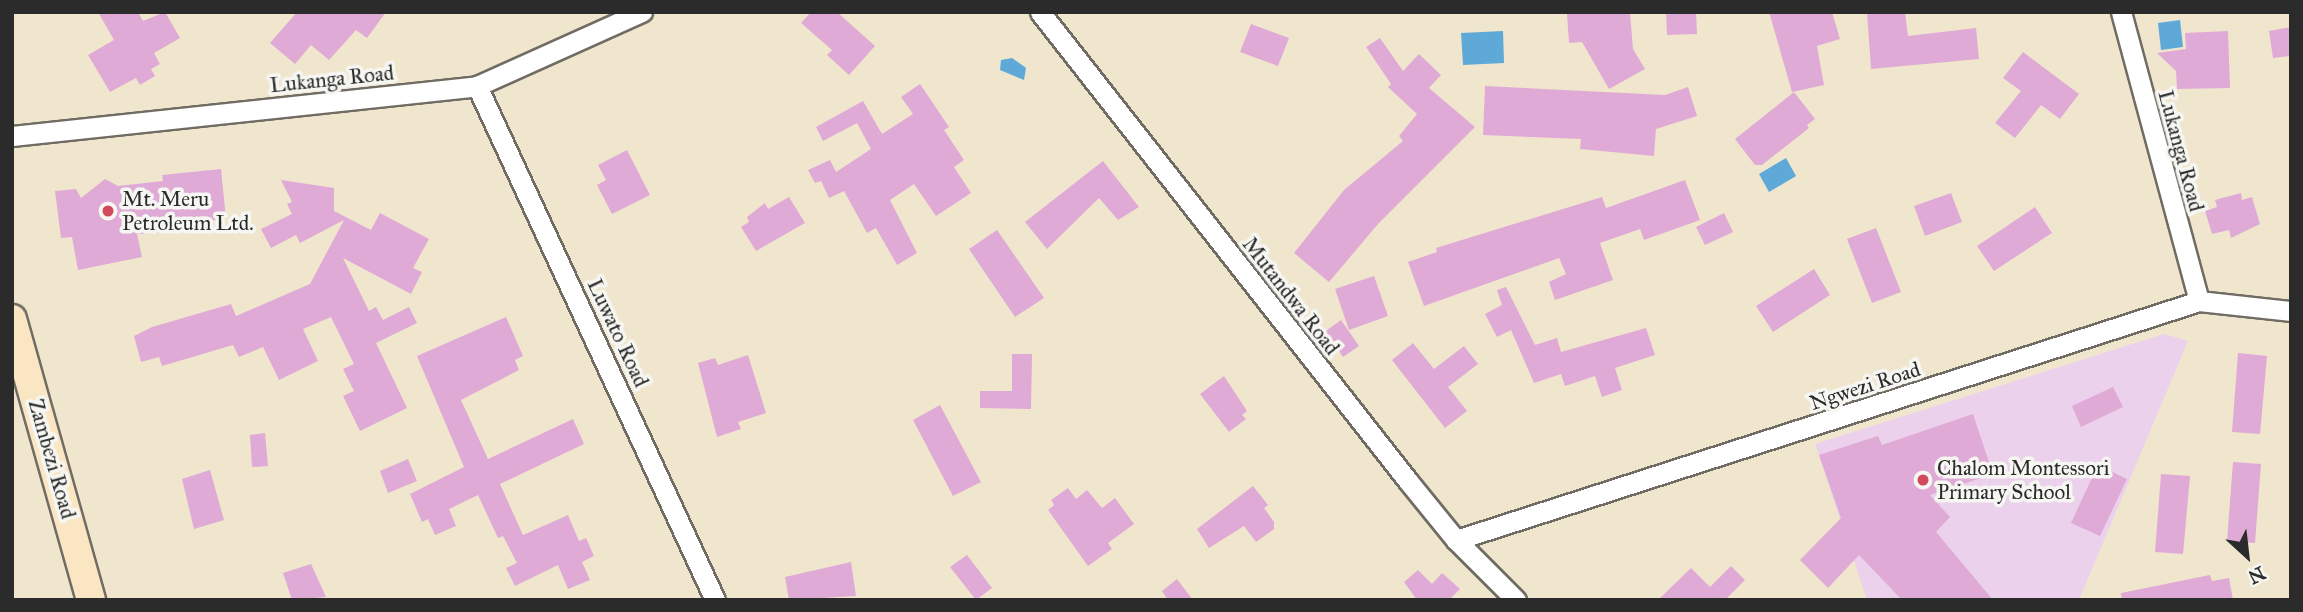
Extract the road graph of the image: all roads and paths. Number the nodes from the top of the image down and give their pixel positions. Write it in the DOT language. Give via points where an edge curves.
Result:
graph roads {
  1 [pos="642,12"];
  2 [pos="1040,12"];
  3 [pos="2121,12"];
  4 [pos="477,86"];
  5 [pos="12,136"];
  6 [pos="2199,301"];
  7 [pos="2291,311"];
  8 [pos="12,319"];
  9 [pos="1456,540"];
  10 [pos="92,600"];
  11 [pos="715,600"];
  12 [pos="1516,600"];
  1 -- 4 [label="street, Lukanga Road"];
  2 -- 9 [label="street, Mutandwa Road"];
  3 -- 6 [label="street, Lukanga Road"];
  4 -- 5 [label="street, Lukanga Road"];
  4 -- 11 [label="street, Luwato Road"];
  6 -- 7 [label="street, Ngwezi Road"];
  6 -- 9 [label="street, Ngwezi Road"];
  8 -- 10 [label="main road, Zambezi Road"];
  9 -- 12 [label="street, Mutandwa Road"];
}
